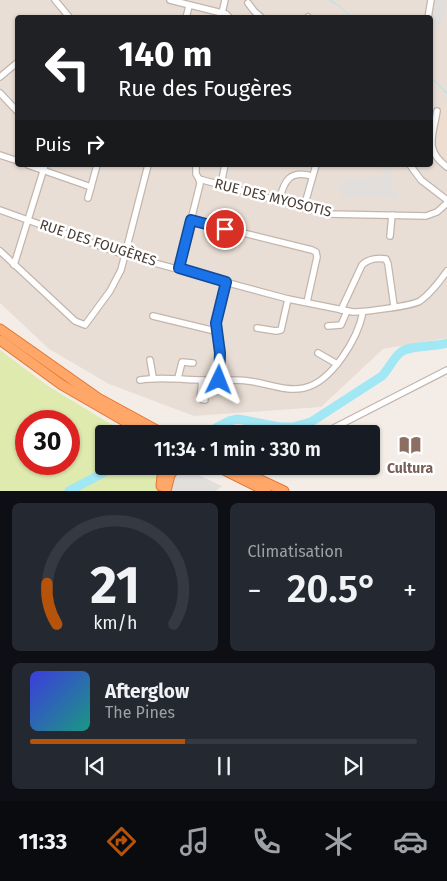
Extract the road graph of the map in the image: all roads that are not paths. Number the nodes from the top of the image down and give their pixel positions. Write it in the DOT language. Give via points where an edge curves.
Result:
graph roads {
  1 [pos="55,0"];
  2 [pos="170,0"];
  3 [pos="225,0"];
  4 [pos="431,0"];
  5 [pos="248,3"];
  6 [pos="189,6"];
  7 [pos="222,13"];
  8 [pos="68,15"];
  9 [pos="187,15"];
  10 [pos="225,15"];
  11 [pos="259,15"];
  12 [pos="428,15"];
  13 [pos="15,64"];
  14 [pos="0,77"];
  15 [pos="0,93"];
  16 [pos="15,109"];
  17 [pos="437,111"];
  18 [pos="433,136"];
  19 [pos="433,154"];
  20 [pos="0,155"];
  21 [pos="15,160"];
  22 [pos="96,167"];
  23 [pos="147,167"];
  24 [pos="196,167"];
  25 [pos="225,167"];
  26 [pos="315,167"];
  27 [pos="411,167"];
  28 [pos="447,167"];
  29 [pos="45,168"];
  30 [pos="312,176"];
  31 [pos="199,179"];
  32 [pos="221,184"];
  33 [pos="91,187"];
  34 [pos="88,198"];
  35 [pos="279,201"];
  36 [pos="447,202"];
  37 [pos="304,207"];
  38 [pos="0,210"];
  39 [pos="392,215"];
  40 [pos="28,220"];
  41 [pos="191,220"];
  42 [pos="390,236"];
  43 [pos="0,251"];
  44 [pos="125,255"];
  45 [pos="14,265"];
  46 [pos="179,268"];
  47 [pos="447,271"];
  48 [pos="226,282"];
  49 [pos="288,299"];
  50 [pos="307,302"];
  51 [pos="394,306"];
  52 [pos="344,311"];
  53 [pos="363,312"];
  54 [pos="153,316"];
  55 [pos="0,324"];
  56 [pos="328,326"];
  57 [pos="0,328"];
  58 [pos="257,328"];
  59 [pos="215,331"];
  60 [pos="0,340"];
  61 [pos="318,353"];
  62 [pos="150,360"];
  63 [pos="193,362"];
  64 [pos="337,364"];
  65 [pos="447,370"];
  66 [pos="152,378"];
  67 [pos="178,378"];
  68 [pos="140,380"];
  69 [pos="202,380"];
  70 [pos="219,380"];
  71 [pos="205,400"];
  72 [pos="136,419"];
  73 [pos="136,425"];
  74 [pos="142,425"];
  75 [pos="340,425"];
  76 [pos="162,475"];
  77 [pos="170,475"];
  78 [pos="234,475"];
  79 [pos="251,475"];
  80 [pos="258,475"];
  81 [pos="161,491"];
  82 [pos="166,491"];
  83 [pos="266,491"];
  84 [pos="286,491"];
  1 -- 8 [label="street"];
  2 -- 6 [label="street"];
  3 -- 7 [label="street"];
  4 -- 12 [label="street"];
  5 -- 11 [label="street"];
  6 -- 7 [label="street"];
  6 -- 9 [label="street"];
  7 -- 10 [label="street"];
  13 -- 14 [label="street"];
  15 -- 16 [label="street"];
  17 -- 18 [label="street"];
  19 -- 28 [label="street"];
  20 -- 21 [label="street"];
  22 -- 33 [label="street"];
  23 -- 44 [label="street"];
  24 -- 31 [label="street, RUE DES MYOSOTIS"];
  25 -- 32 [label="street"];
  26 -- 30 [label="street"];
  27 -- 36 [label="street" via="421,180"];
  29 -- 33 [label="street"];
  29 -- 40 [label="street"];
  30 -- 35 [label="street" via="299,174 287,180"];
  30 -- 37 [label="street"];
  31 -- 32 [label="street, RUE DES MYOSOTIS"];
  31 -- 41 [label="street"];
  32 -- 35 [label="street, RUE DES MYOSOTIS"];
  33 -- 34 [label="street"];
  35 -- 37 [label="street, RUE DES MYOSOTIS"];
  36 -- 39 [label="street, RUE DES MYOSOTIS" via="430,216"];
  37 -- 39 [label="street, RUE DES MYOSOTIS" via="328,214"];
  38 -- 40 [label="street, RUE DES FOUGÈRES"];
  39 -- 42 [label="street"];
  40 -- 44 [label="street, RUE DES FOUGÈRES"];
  40 -- 45 [label="street"];
  41 -- 46 [label="street"];
  41 -- 50 [label="street" via="316,252"];
  43 -- 45 [label="street"];
  44 -- 45 [label="street" via="118,279 85,325 75,321"];
  44 -- 46 [label="street, RUE DES FOUGÈRES"];
  46 -- 48 [label="street, RUE DES FOUGÈRES"];
  47 -- 51 [label="street, RUE DES FOUGÈRES" via="418,303"];
  48 -- 49 [label="street, RUE DES FOUGÈRES"];
  48 -- 59 [label="street"];
  49 -- 50 [label="street, RUE DES FOUGÈRES"];
  49 -- 58 [label="street" via="280,330"];
  50 -- 52 [label="street, RUE DES FOUGÈRES"];
  51 -- 52 [label="street" via="388,264 381,258 362,265"];
  51 -- 53 [label="street, RUE DES FOUGÈRES"];
  52 -- 53 [label="street, RUE DES FOUGÈRES"];
  52 -- 56 [label="street" via="340,325"];
  53 -- 64 [label="street" via="358,333"];
  54 -- 59 [label="street"];
  55 -- 72 [label="highway" via="46,360"];
  57 -- 72 [label="highway" via="65,376"];
  59 -- 70 [label="street" via="220,353"];
  60 -- 73 [label="highway" via="62,385"];
  61 -- 64 [label="street"];
  62 -- 66 [label="street"];
  63 -- 67 [label="street" via="182,362"];
  64 -- 70 [label="street" via="324,378 306,388"];
  65 -- 75 [label="street"];
  66 -- 67 [label="street"];
  66 -- 68 [label="street"];
  67 -- 69 [label="street"];
  69 -- 70 [label="street"];
  69 -- 71 [label="street" via="200,399"];
  72 -- 74 [label="highway"];
  76 -- 81 [label="highway"];
  77 -- 82 [label="highway"];
  78 -- 83 [label="highway"];
  79 -- 84 [label="highway"];
  80 -- 84 [label="highway"];
}
